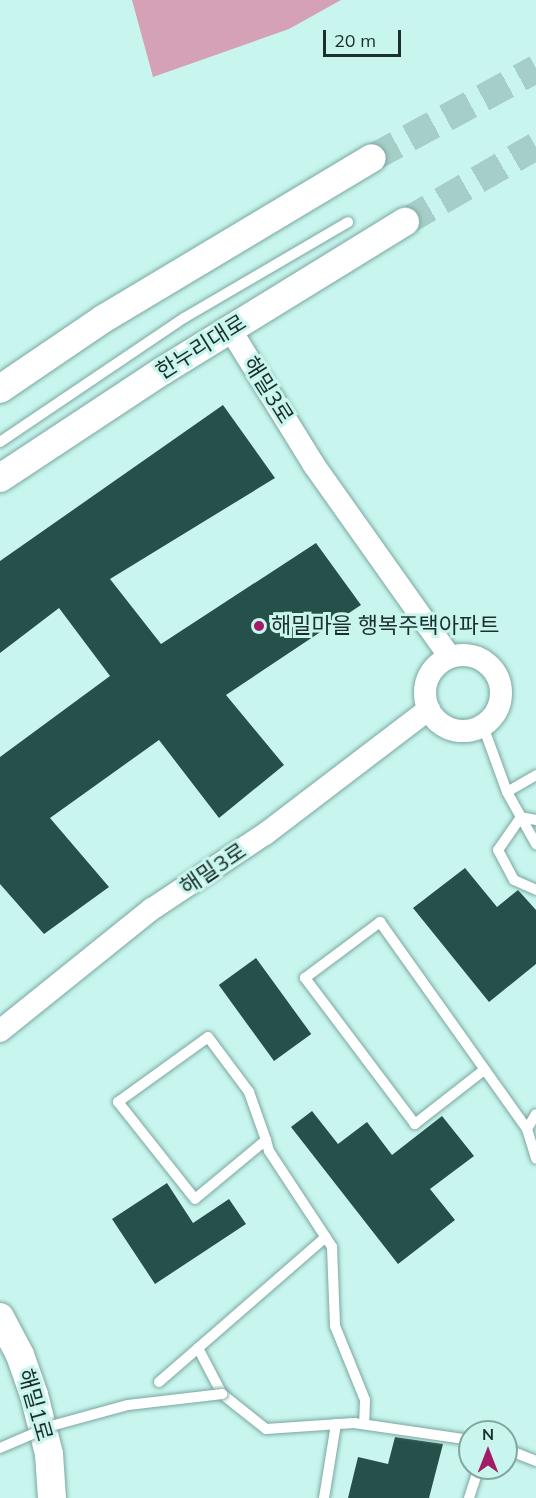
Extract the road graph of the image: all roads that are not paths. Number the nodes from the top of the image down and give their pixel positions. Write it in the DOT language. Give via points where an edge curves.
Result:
graph roads {
  1 [pos="372,158"];
  2 [pos="348,222"];
  3 [pos="405,222"];
  4 [pos="230,329"];
  5 [pos="0,389"];
  6 [pos="0,442"];
  7 [pos="0,478"];
  8 [pos="450,657"];
  9 [pos="429,709"];
  10 [pos="483,726"];
  11 [pos="536,775"];
  12 [pos="507,792"];
  13 [pos="521,818"];
  14 [pos="536,820"];
  15 [pos="536,844"];
  16 [pos="536,890"];
  17 [pos="0,1031"];
  18 [pos="484,1070"];
  19 [pos="536,1114"];
  20 [pos="527,1129"];
  21 [pos="266,1140"];
  22 [pos="536,1160"];
  23 [pos="326,1237"];
  24 [pos="0,1317"];
  25 [pos="198,1348"];
  26 [pos="159,1382"];
  27 [pos="222,1394"];
  28 [pos="336,1424"];
  29 [pos="364,1424"];
  30 [pos="458,1438"];
  31 [pos="0,1448"];
  32 [pos="518,1454"];
  33 [pos="536,1461"];
  34 [pos="475,1480"];
  35 [pos="52,1498"];
  36 [pos="324,1498"];
  37 [pos="469,1498"];
  1 -- 5 [label="street" via="103,319"];
  2 -- 6 [label="lane" via="184,318"];
  3 -- 4 [label="street, 한누리대로"];
  4 -- 7 [label="street, 한누리대로"];
  4 -- 8 [label="street, 해밀3로" via="314,465"];
  8 -- 9 [label="street" via="439,663 426,685"];
  8 -- 10 [label="street" via="475,657 495,672 500,683 499,707"];
  9 -- 10 [label="street" via="446,728 471,731"];
  9 -- 17 [label="street, 해밀3로" via="265,834 152,909"];
  10 -- 12 [label="lane"];
  11 -- 12 [label="lane"];
  12 -- 13 [label="lane"];
  13 -- 14 [label="lane"];
  13 -- 15 [label="lane"];
  13 -- 16 [label="lane" via="498,850 514,880"];
  18 -- 18 [label="lane" via="380,922 305,978 415,1124"];
  18 -- 20 [label="lane"];
  19 -- 20 [label="lane"];
  20 -- 22 [label="lane"];
  21 -- 21 [label="lane" via="195,1199 118,1102 208,1036 249,1092"];
  21 -- 23 [label="lane"];
  23 -- 25 [label="lane"];
  23 -- 29 [label="lane" via="332,1247 335,1326 365,1400"];
  24 -- 35 [label="street, 해밀1로" via="20,1355 34,1395 49,1454"];
  25 -- 26 [label="lane"];
  25 -- 27 [label="lane"];
  27 -- 28 [label="lane" via="266,1429"];
  27 -- 31 [label="lane, bridge" via="128,1405 51,1426"];
  28 -- 29 [label="lane"];
  28 -- 36 [label="lane"];
  29 -- 30 [label="lane"];
  32 -- 33 [label="lane"];
  34 -- 37 [label="lane"];
}
